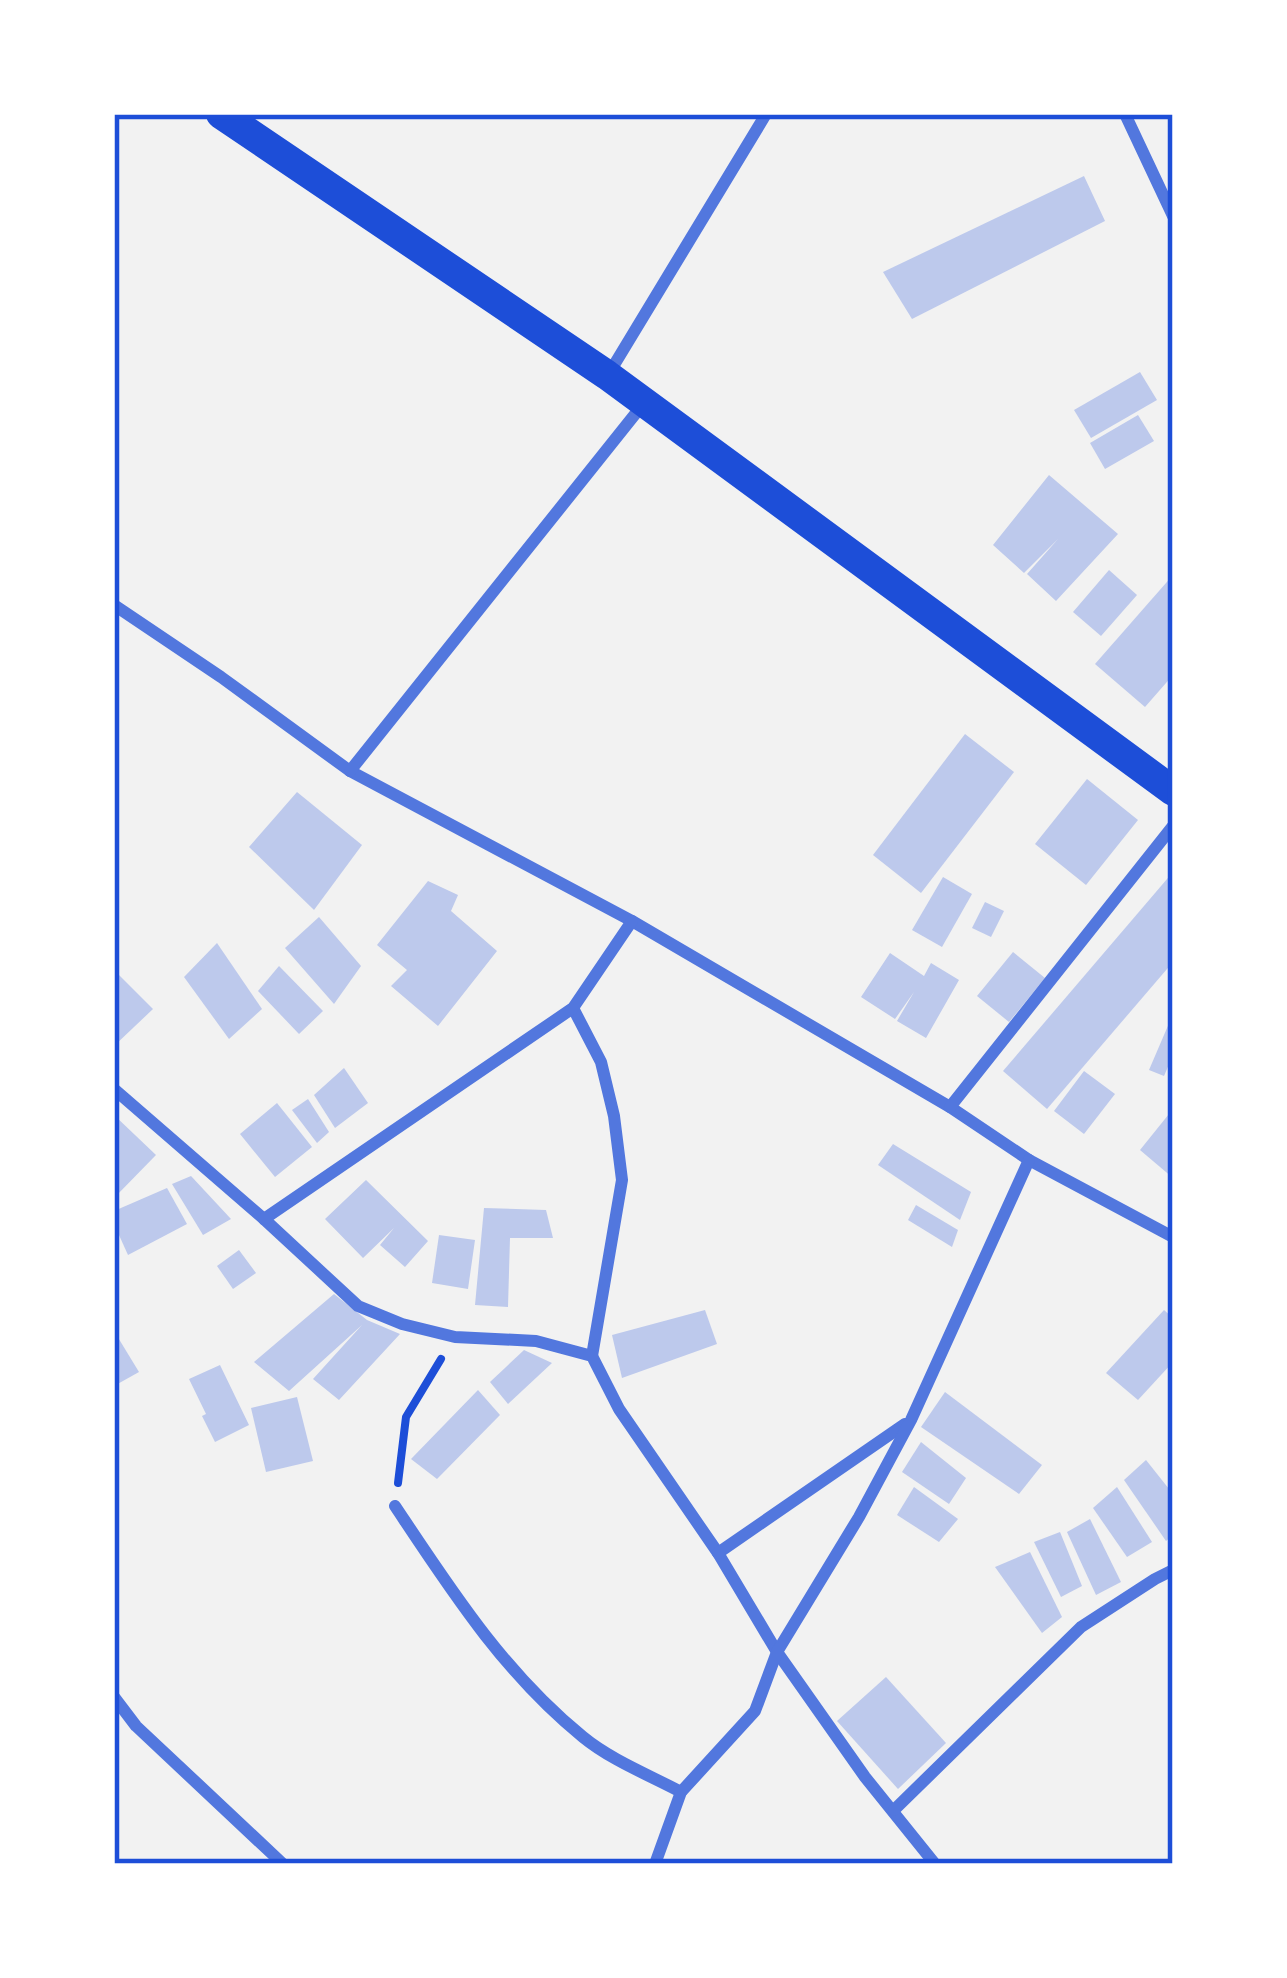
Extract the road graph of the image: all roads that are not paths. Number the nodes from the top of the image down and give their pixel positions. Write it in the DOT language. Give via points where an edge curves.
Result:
graph roads {
  1 [pos="220,114"];
  2 [pos="766,114"];
  3 [pos="1125,114"];
  4 [pos="1173,216"];
  5 [pos="607,375"];
  6 [pos="645,402"];
  7 [pos="114,605"];
  8 [pos="350,772"];
  9 [pos="1173,790"];
  10 [pos="1173,826"];
  11 [pos="632,921"];
  12 [pos="573,1008"];
  13 [pos="114,1089"];
  14 [pos="950,1107"];
  15 [pos="1029,1160"];
  16 [pos="264,1219"];
  17 [pos="1173,1237"];
  18 [pos="592,1356"];
  19 [pos="911,1420"];
  20 [pos="395,1506"];
  21 [pos="718,1553"];
  22 [pos="1173,1570"];
  23 [pos="777,1652"];
  24 [pos="114,1697"];
  25 [pos="681,1792"];
  26 [pos="894,1810"];
  27 [pos="283,1864"];
  28 [pos="655,1864"];
  29 [pos="934,1864"];
  1 -- 5 [label="main road"];
  2 -- 5 [label="street"];
  3 -- 4 [label="street"];
  5 -- 6 [label="main road"];
  6 -- 8 [label="street"];
  6 -- 9 [label="main road"];
  7 -- 8 [label="street"];
  8 -- 11 [label="street"];
  10 -- 14 [label="street"];
  11 -- 12 [label="street"];
  11 -- 14 [label="street"];
  12 -- 16 [label="street"];
  12 -- 18 [label="street" via="602,1062 622,1180"];
  13 -- 16 [label="street"];
  14 -- 15 [label="street"];
  15 -- 17 [label="street"];
  15 -- 19 [label="street"];
  16 -- 18 [label="street" via="358,1306 455,1337 536,1341"];
  18 -- 21 [label="street"];
  19 -- 21 [label="street"];
  19 -- 23 [label="street"];
  20 -- 25 [label="street" via="519,1678 586,1740"];
  21 -- 23 [label="street"];
  22 -- 26 [label="street" via="1081,1627"];
  23 -- 25 [label="street" via="755,1711"];
  23 -- 26 [label="street"];
  24 -- 27 [label="street"];
  25 -- 28 [label="street"];
  26 -- 29 [label="street"];
}
